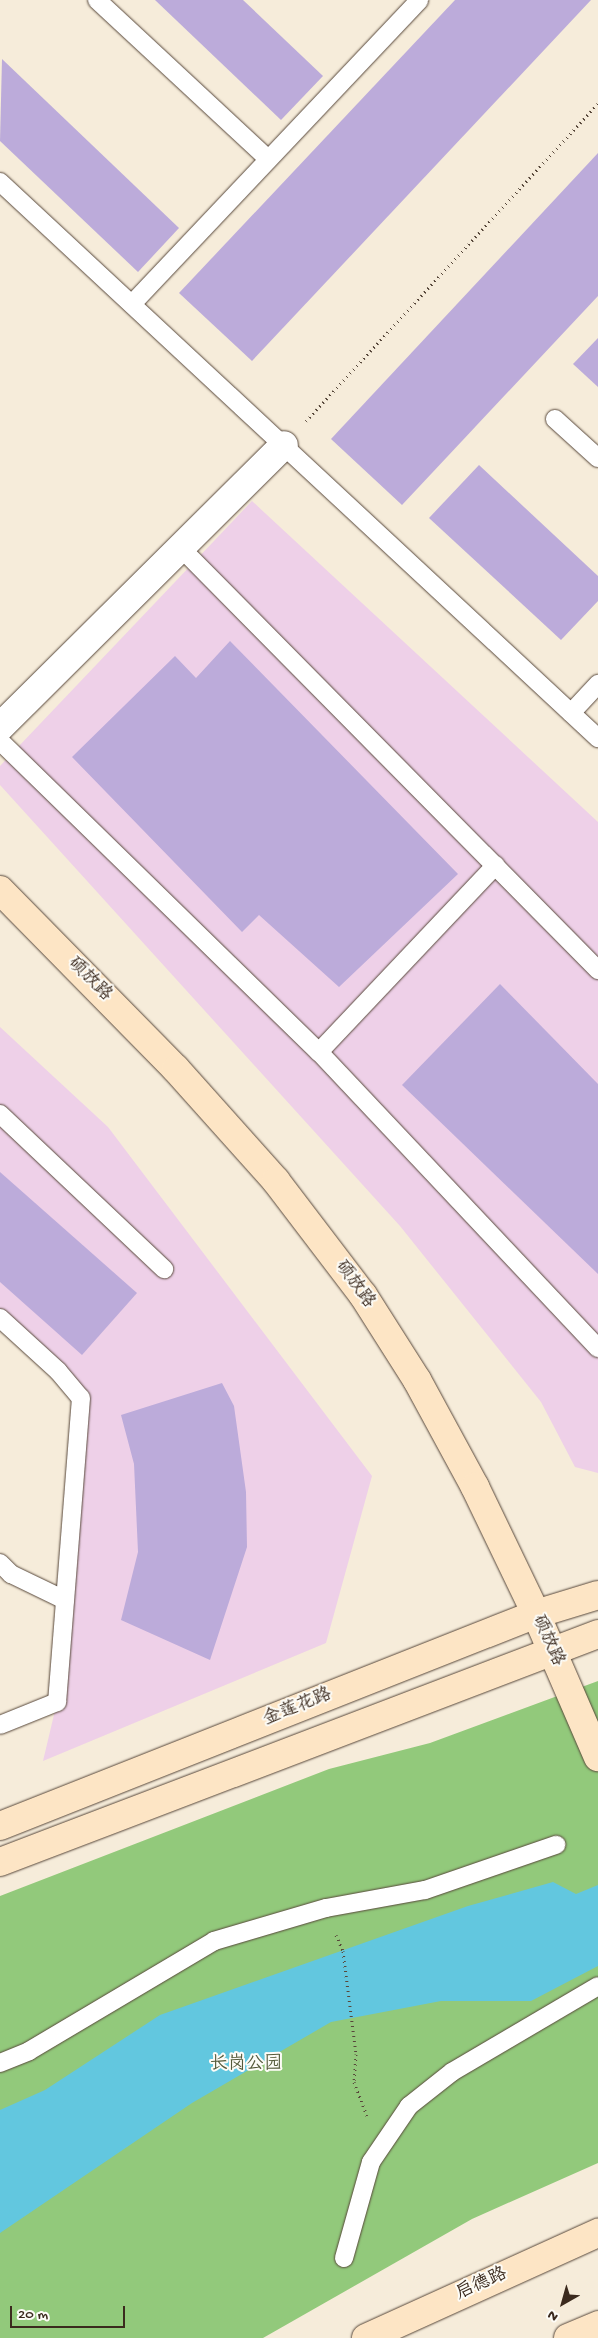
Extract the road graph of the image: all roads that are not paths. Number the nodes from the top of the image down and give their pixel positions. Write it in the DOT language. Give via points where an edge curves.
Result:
graph roads {
  1 [pos="98,0"];
  2 [pos="418,0"];
  3 [pos="268,159"];
  4 [pos="0,182"];
  5 [pos="132,304"];
  6 [pos="555,419"];
  7 [pos="284,445"];
  8 [pos="598,458"];
  9 [pos="180,547"];
  10 [pos="598,684"];
  11 [pos="571,713"];
  12 [pos="0,727"];
  13 [pos="598,738"];
  14 [pos="0,741"];
  15 [pos="496,865"];
  16 [pos="0,890"];
  17 [pos="598,970"];
  18 [pos="320,1052"];
  19 [pos="0,1114"];
  20 [pos="164,1269"];
  21 [pos="0,1318"];
  22 [pos="598,1348"];
  23 [pos="0,1563"];
  24 [pos="598,1594"];
  25 [pos="65,1600"];
  26 [pos="536,1614"];
  27 [pos="598,1634"];
  28 [pos="553,1652"];
  29 [pos="0,1725"];
  30 [pos="598,1757"];
  31 [pos="0,1826"];
  32 [pos="556,1845"];
  33 [pos="0,1862"];
  34 [pos="598,1986"];
  35 [pos="0,2063"];
  36 [pos="598,2233"];
  37 [pos="344,2258"];
  38 [pos="598,2325"];
  39 [pos="366,2338"];
  40 [pos="568,2338"];
  1 -- 3 [label="lane"];
  2 -- 3 [label="lane"];
  3 -- 5 [label="lane"];
  4 -- 5 [label="lane"];
  5 -- 7 [label="lane"];
  6 -- 8 [label="lane"];
  7 -- 9 [label="street"];
  7 -- 11 [label="lane"];
  9 -- 12 [label="street"];
  9 -- 15 [label="lane"];
  10 -- 11 [label="lane"];
  11 -- 13 [label="lane"];
  14 -- 18 [label="lane"];
  15 -- 17 [label="lane"];
  15 -- 18 [label="lane"];
  16 -- 26 [label="street, 硕放路" via="176,1068 276,1181 363,1295 426,1397"];
  18 -- 22 [label="lane"];
  19 -- 20 [label="lane"];
  21 -- 25 [label="lane" via="58,1371 81,1398"];
  23 -- 25 [label="lane" via="11,1574"];
  24 -- 26 [label="street, 金莲花路"];
  25 -- 29 [label="lane" via="57,1702"];
  26 -- 28 [label="street, 硕放路"];
  26 -- 31 [label="street, 金莲花路"];
  27 -- 28 [label="street"];
  28 -- 30 [label="street, 硕放路"];
  28 -- 33 [label="street"];
  32 -- 35 [label="lane" via="425,1890 326,1908 214,1941 29,2051"];
  34 -- 37 [label="lane" via="432,2085 409,2106 371,2162"];
  36 -- 39 [label="street, 启德路"];
  38 -- 40 [label="street"];
}
